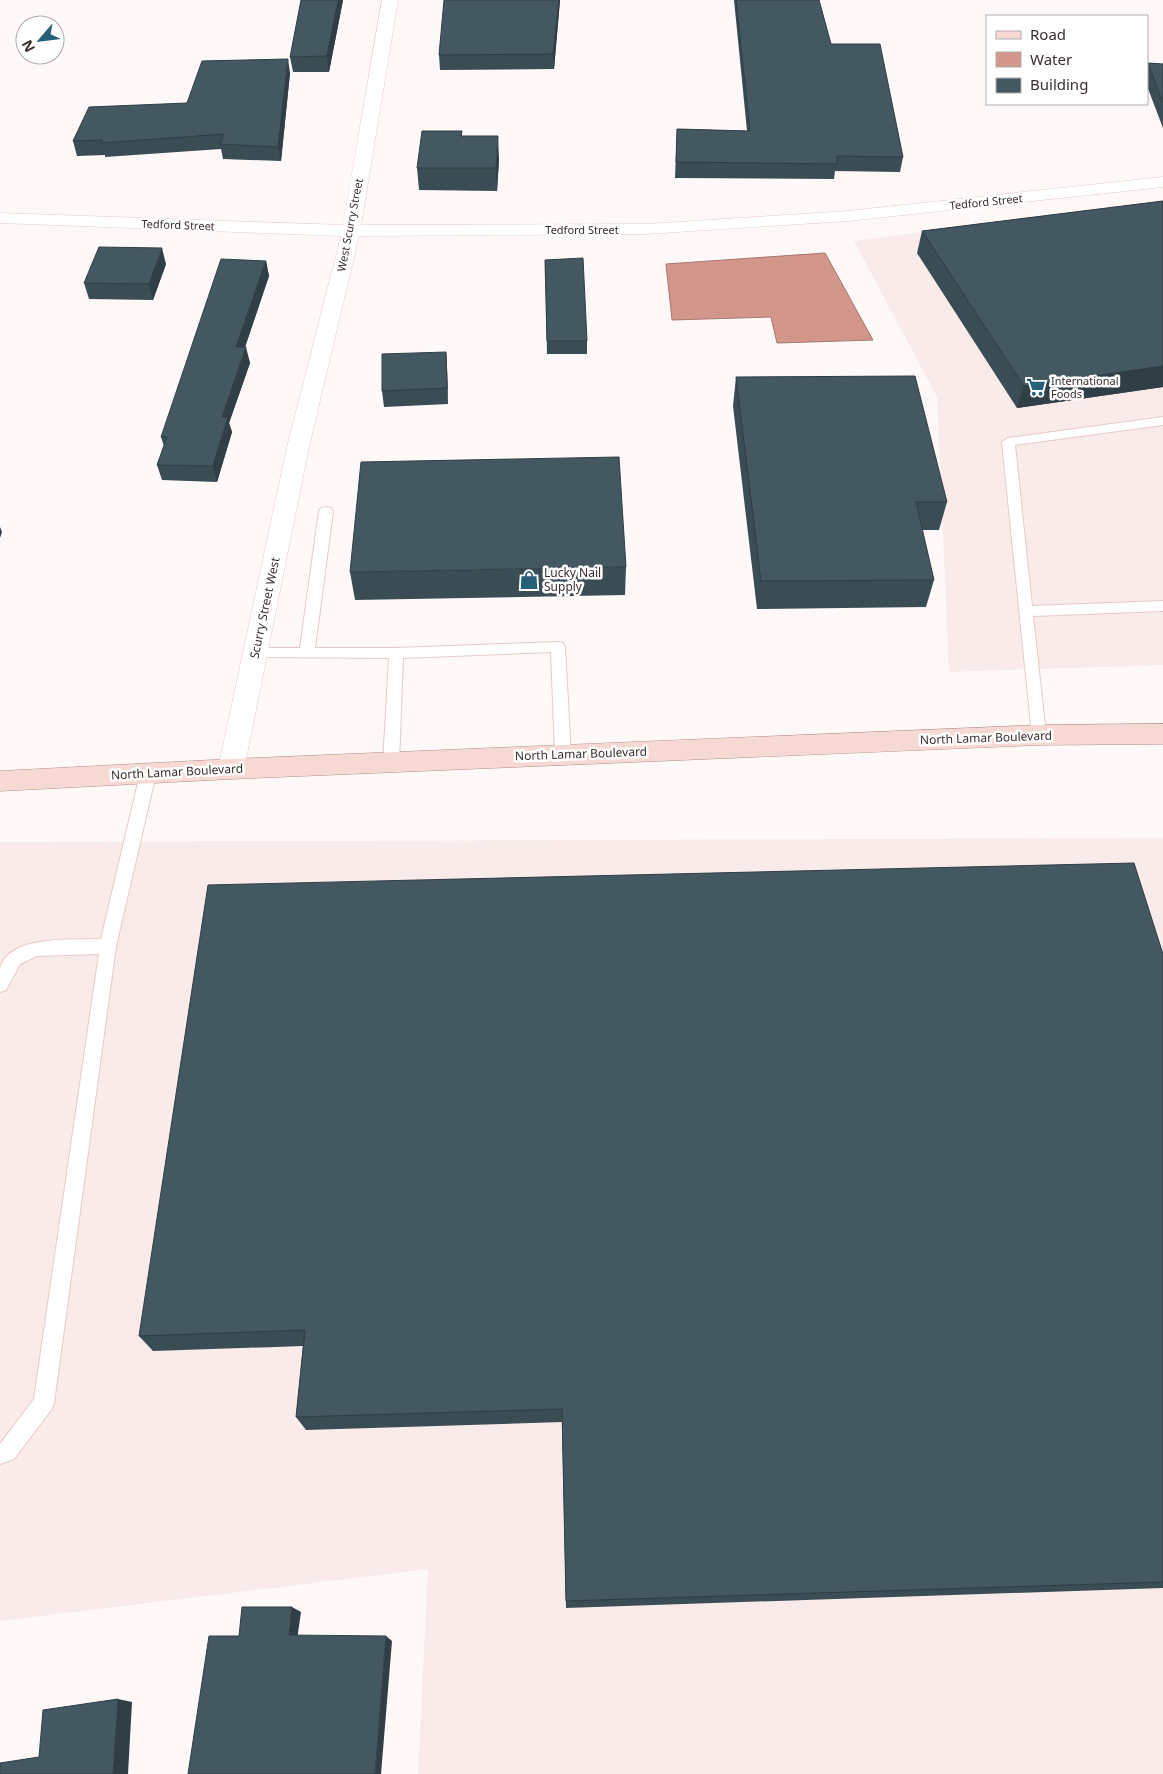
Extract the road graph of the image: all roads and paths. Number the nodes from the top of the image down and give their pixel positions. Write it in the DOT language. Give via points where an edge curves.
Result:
graph roads {
  1 [pos="390,0"];
  2 [pos="1163,182"];
  3 [pos="0,218"];
  4 [pos="350,231"];
  5 [pos="1163,421"];
  6 [pos="298,447"];
  7 [pos="326,511"];
  8 [pos="1163,606"];
  9 [pos="1026,610"];
  10 [pos="307,652"];
  11 [pos="255,653"];
  12 [pos="396,653"];
  13 [pos="1163,734"];
  14 [pos="1039,735"];
  15 [pos="563,755"];
  16 [pos="391,763"];
  17 [pos="232,769"];
  18 [pos="148,774"];
  19 [pos="0,782"];
  20 [pos="108,946"];
  21 [pos="0,985"];
  22 [pos="0,1454"];
  1 -- 4 [label="street, West Scurry Street"];
  2 -- 4 [label="street, Tedford Street" via="848,216 646,229"];
  3 -- 4 [label="street, Tedford Street"];
  4 -- 6 [label="street, West Scurry Street"];
  5 -- 9 [label="lane" via="1008,442"];
  6 -- 11 [label="street, Scurry Street West"];
  7 -- 10 [label="lane"];
  8 -- 9 [label="lane"];
  9 -- 14 [label="lane"];
  10 -- 11 [label="lane"];
  10 -- 12 [label="lane"];
  11 -- 17 [label="street, Scurry Street West"];
  12 -- 15 [label="lane" via="558,647"];
  12 -- 16 [label="lane"];
  13 -- 14 [label="main road, North Lamar Boulevard"];
  14 -- 15 [label="main road, North Lamar Boulevard"];
  15 -- 16 [label="main road, North Lamar Boulevard"];
  16 -- 17 [label="main road, North Lamar Boulevard"];
  17 -- 18 [label="main road, North Lamar Boulevard"];
  18 -- 19 [label="main road, North Lamar Boulevard"];
  18 -- 20 [label="lane"];
  20 -- 21 [label="lane" via="35,949 14,959"];
  20 -- 22 [label="lane" via="44,1402 7,1452"];
}
